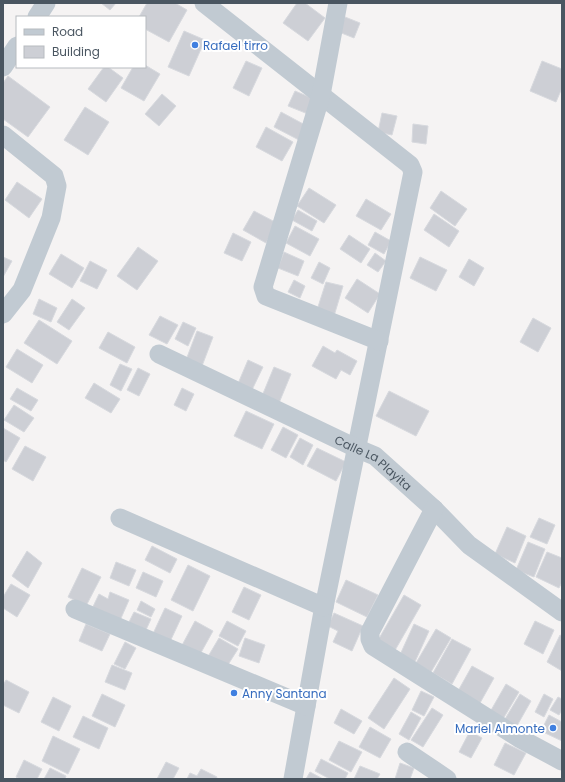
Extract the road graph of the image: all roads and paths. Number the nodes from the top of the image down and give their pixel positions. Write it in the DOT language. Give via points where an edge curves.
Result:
graph roads {
  1 [pos="46,3"];
  2 [pos="204,3"];
  3 [pos="338,3"];
  4 [pos="38,16"];
  5 [pos="16,48"];
  6 [pos="3,67"];
  7 [pos="321,95"];
  8 [pos="3,135"];
  9 [pos="3,314"];
  10 [pos="379,341"];
  11 [pos="159,354"];
  12 [pos="356,448"];
  13 [pos="434,509"];
  14 [pos="120,518"];
  15 [pos="324,607"];
  16 [pos="75,609"];
  17 [pos="562,612"];
  18 [pos="306,706"];
  19 [pos="407,752"];
  20 [pos="562,761"];
  21 [pos="293,779"];
  22 [pos="446,779"];
  1 -- 4 [label="street"];
  2 -- 7 [label="street"];
  3 -- 7 [label="street"];
  5 -- 6 [label="street"];
  7 -- 10 [label="street" via="412,168 412,180"];
  7 -- 10 [label="street" via="263,287 266,296"];
  8 -- 9 [label="street" via="54,176 57,186 51,218 36,257 22,290"];
  10 -- 12 [label="street"];
  11 -- 12 [label="street, Calle La Playita"];
  12 -- 13 [label="street, Calle La Playita" via="375,456"];
  12 -- 15 [label="street"];
  13 -- 17 [label="street, Calle La Playita" via="469,545"];
  13 -- 20 [label="street" via="370,632 373,646 519,738"];
  14 -- 15 [label="street"];
  15 -- 18 [label="street"];
  16 -- 18 [label="street"];
  18 -- 21 [label="street"];
  19 -- 22 [label="street"];
}
